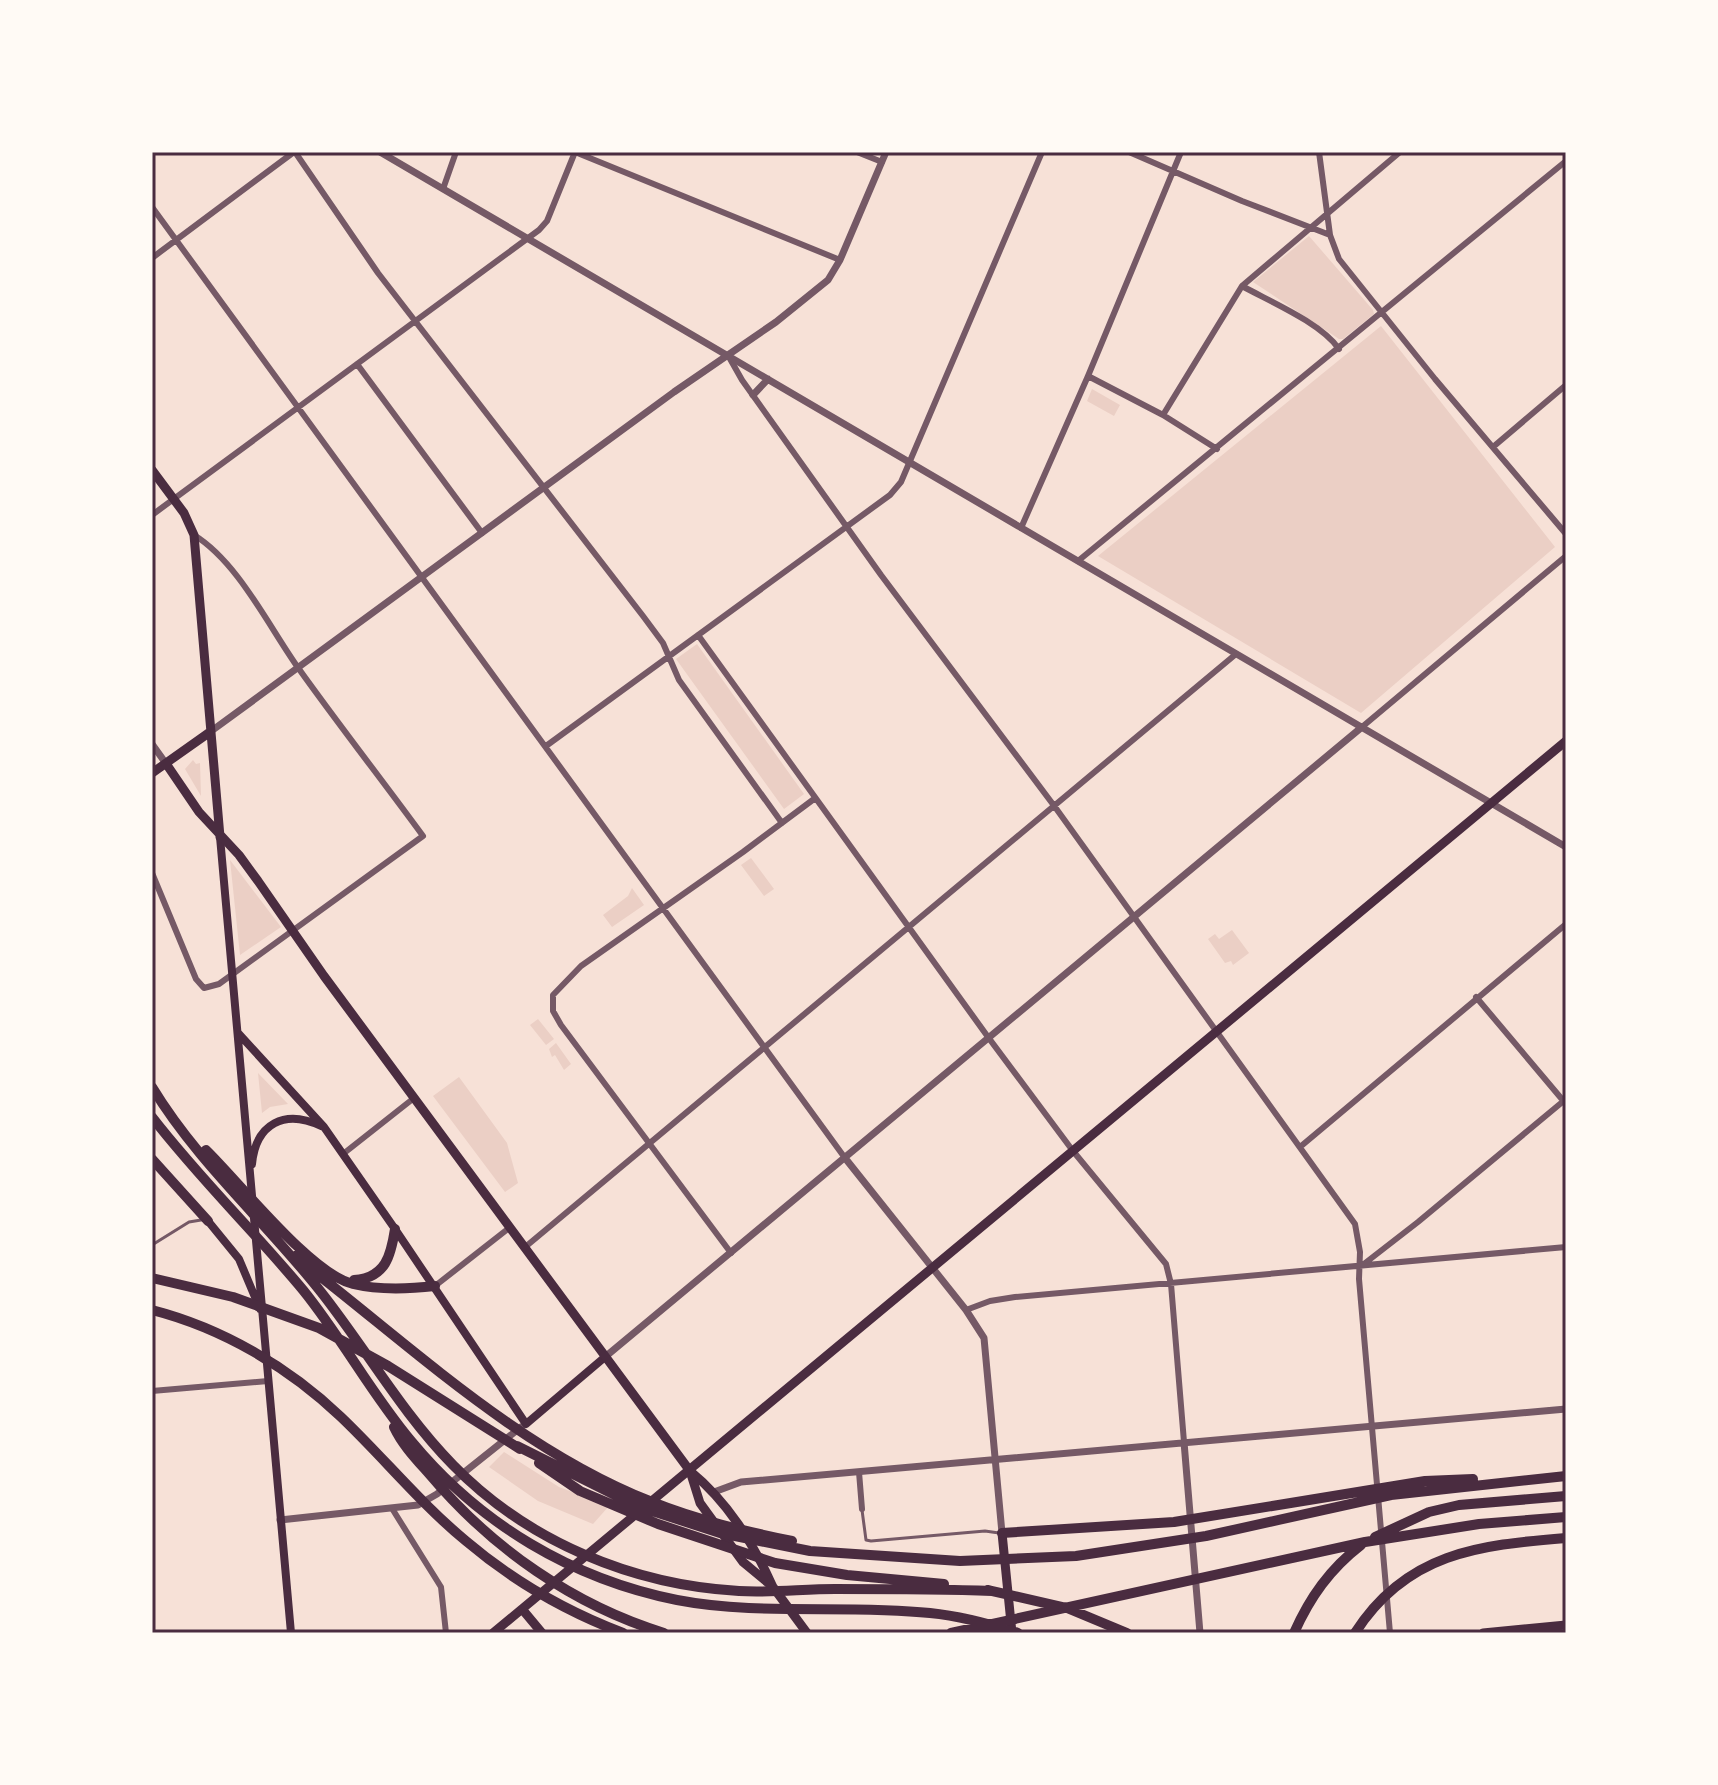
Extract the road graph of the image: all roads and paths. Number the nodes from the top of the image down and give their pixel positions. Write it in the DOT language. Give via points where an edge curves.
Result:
graph roads {
  1 [pos="295,152"];
  2 [pos="380,152"];
  3 [pos="456,152"];
  4 [pos="575,152"];
  5 [pos="857,152"];
  6 [pos="886,152"];
  7 [pos="1042,152"];
  8 [pos="1129,152"];
  9 [pos="1181,152"];
  10 [pos="1319,152"];
  11 [pos="1400,152"];
  12 [pos="1566,161"];
  13 [pos="882,162"];
  14 [pos="1172,171"];
  15 [pos="443,189"];
  16 [pos="152,207"];
  17 [pos="1327,214"];
  18 [pos="1311,228"];
  19 [pos="1330,235"];
  20 [pos="529,239"];
  21 [pos="177,240"];
  22 [pos="152,258"];
  23 [pos="840,260"];
  24 [pos="1242,286"];
  25 [pos="1382,313"];
  26 [pos="415,321"];
  27 [pos="1339,349"];
  28 [pos="727,355"];
  29 [pos="357,364"];
  30 [pos="1088,376"];
  31 [pos="768,379"];
  32 [pos="1566,385"];
  33 [pos="753,395"];
  34 [pos="298,407"];
  35 [pos="1163,415"];
  36 [pos="1493,447"];
  37 [pos="1217,449"];
  38 [pos="909,462"];
  39 [pos="152,470"];
  40 [pos="544,488"];
  41 [pos="173,500"];
  42 [pos="152,515"];
  43 [pos="847,528"];
  44 [pos="1021,528"];
  45 [pos="482,533"];
  46 [pos="1566,534"];
  47 [pos="194,535"];
  48 [pos="1566,556"];
  49 [pos="1078,561"];
  50 [pos="422,578"];
  51 [pos="698,635"];
  52 [pos="1236,654"];
  53 [pos="669,656"];
  54 [pos="299,668"];
  55 [pos="1362,727"];
  56 [pos="210,732"];
  57 [pos="1566,741"];
  58 [pos="152,744"];
  59 [pos="546,746"];
  60 [pos="167,765"];
  61 [pos="152,773"];
  62 [pos="814,799"];
  63 [pos="1491,803"];
  64 [pos="1055,807"];
  65 [pos="782,823"];
  66 [pos="220,837"];
  67 [pos="1566,847"];
  68 [pos="152,873"];
  69 [pos="663,908"];
  70 [pos="1134,916"];
  71 [pos="1566,924"];
  72 [pos="293,929"];
  73 [pos="909,929"];
  74 [pos="232,974"];
  75 [pos="1476,997"];
  76 [pos="1217,1031"];
  77 [pos="238,1033"];
  78 [pos="988,1037"];
  79 [pos="765,1048"];
  80 [pos="152,1087"];
  81 [pos="414,1098"];
  82 [pos="1565,1101"];
  83 [pos="152,1117"];
  84 [pos="173,1118"];
  85 [pos="324,1127"];
  86 [pos="650,1145"];
  87 [pos="1300,1147"];
  88 [pos="1073,1151"];
  89 [pos="343,1154"];
  90 [pos="845,1158"];
  91 [pos="152,1159"];
  92 [pos="250,1185"];
  93 [pos="208,1221"];
  94 [pos="260,1221"];
  95 [pos="509,1228"];
  96 [pos="395,1229"];
  97 [pos="152,1245"];
  98 [pos="1566,1247"];
  99 [pos="524,1248"];
  100 [pos="731,1253"];
  101 [pos="1360,1267"];
  102 [pos="932,1269"];
  103 [pos="152,1278"];
  104 [pos="344,1280"];
  105 [pos="1171,1284"];
  106 [pos="435,1286"];
  107 [pos="152,1310"];
  108 [pos="966,1310"];
  109 [pos="263,1317"];
  110 [pos="605,1357"];
  111 [pos="268,1381"];
  112 [pos="152,1391"];
  113 [pos="1566,1409"];
  114 [pos="526,1424"];
  115 [pos="1371,1425"];
  116 [pos="1184,1442"];
  117 [pos="996,1459"];
  118 [pos="690,1471"];
  119 [pos="859,1472"];
  120 [pos="1566,1476"];
  121 [pos="441,1480"];
  122 [pos="714,1492"];
  123 [pos="1362,1495"];
  124 [pos="1566,1496"];
  125 [pos="621,1498"];
  126 [pos="862,1509"];
  127 [pos="393,1510"];
  128 [pos="1566,1517"];
  129 [pos="280,1520"];
  130 [pos="1002,1533"];
  131 [pos="1566,1538"];
  132 [pos="848,1554"];
  133 [pos="773,1587"];
  134 [pos="992,1591"];
  135 [pos="522,1609"];
  136 [pos="1566,1625"];
  137 [pos="291,1633"];
  138 [pos="446,1633"];
  139 [pos="493,1633"];
  140 [pos="542,1633"];
  141 [pos="623,1633"];
  142 [pos="664,1633"];
  143 [pos="807,1633"];
  144 [pos="951,1633"];
  145 [pos="1015,1633"];
  146 [pos="1127,1633"];
  147 [pos="1200,1633"];
  148 [pos="1294,1633"];
  149 [pos="1355,1633"];
  150 [pos="1390,1633"];
  151 [pos="1483,1633"];
  1 -- 21 [label="street"];
  1 -- 26 [label="street"];
  2 -- 15 [label="street"];
  3 -- 15 [label="street"];
  4 -- 20 [label="street" via="547,221"];
  4 -- 23 [label="street"];
  5 -- 13 [label="street"];
  6 -- 13 [label="street"];
  7 -- 38 [label="street"];
  8 -- 14 [label="street"];
  9 -- 14 [label="street"];
  10 -- 17 [label="street"];
  11 -- 17 [label="street"];
  12 -- 25 [label="street"];
  13 -- 23 [label="street"];
  14 -- 18 [label="street"];
  14 -- 30 [label="street"];
  15 -- 20 [label="street"];
  16 -- 21 [label="street"];
  17 -- 18 [label="street"];
  17 -- 19 [label="street"];
  18 -- 19 [label="street"];
  18 -- 24 [label="street"];
  19 -- 25 [label="street" via="1339,259"];
  20 -- 26 [label="street"];
  20 -- 28 [label="street"];
  21 -- 22 [label="street"];
  21 -- 34 [label="street"];
  23 -- 28 [label="street" via="828,280"];
  24 -- 27 [label="street" via="1315,328"];
  24 -- 35 [label="street"];
  25 -- 27 [label="street"];
  25 -- 36 [label="street"];
  26 -- 29 [label="street"];
  26 -- 40 [label="street"];
  27 -- 37 [label="street"];
  28 -- 31 [label="street"];
  28 -- 33 [label="street"];
  28 -- 40 [label="street"];
  29 -- 34 [label="street"];
  29 -- 45 [label="street"];
  30 -- 35 [label="street"];
  30 -- 44 [label="street"];
  31 -- 33 [label="street"];
  31 -- 38 [label="street"];
  32 -- 36 [label="street"];
  33 -- 43 [label="street"];
  34 -- 41 [label="street"];
  34 -- 50 [label="street"];
  35 -- 37 [label="street"];
  36 -- 46 [label="street"];
  37 -- 49 [label="street"];
  38 -- 43 [label="street" via="890,495"];
  38 -- 44 [label="street"];
  39 -- 41 [label="main road"];
  40 -- 45 [label="street"];
  40 -- 53 [label="street"];
  41 -- 42 [label="street"];
  41 -- 47 [label="main road"];
  43 -- 51 [label="street"];
  43 -- 64 [label="street"];
  44 -- 49 [label="street"];
  45 -- 50 [label="street"];
  47 -- 54 [label="street" via="213,549 243,587"];
  47 -- 56 [label="main road"];
  48 -- 55 [label="street"];
  49 -- 52 [label="street"];
  50 -- 54 [label="street"];
  50 -- 59 [label="street"];
  51 -- 53 [label="street"];
  51 -- 62 [label="street"];
  52 -- 55 [label="street"];
  52 -- 64 [label="street"];
  53 -- 59 [label="street"];
  53 -- 65 [label="street" via="679,680"];
  54 -- 56 [label="street"];
  54 -- 72 [label="street" via="423,836"];
  55 -- 63 [label="street"];
  55 -- 70 [label="street"];
  56 -- 60 [label="main road"];
  56 -- 66 [label="main road"];
  57 -- 63 [label="main road"];
  58 -- 60 [label="street"];
  59 -- 69 [label="street"];
  60 -- 61 [label="main road"];
  60 -- 66 [label="main road"];
  62 -- 65 [label="street"];
  62 -- 73 [label="street"];
  63 -- 67 [label="street"];
  63 -- 76 [label="main road"];
  64 -- 70 [label="street"];
  64 -- 73 [label="street"];
  65 -- 69 [label="street"];
  66 -- 72 [label="main road"];
  66 -- 74 [label="main road"];
  68 -- 74 [label="street" via="196,979 204,988"];
  69 -- 79 [label="street"];
  69 -- 86 [label="street" via="581,966 555,990 552,1005 561,1025"];
  70 -- 76 [label="street"];
  70 -- 78 [label="street"];
  71 -- 75 [label="street"];
  72 -- 74 [label="street"];
  72 -- 81 [label="main road"];
  73 -- 78 [label="street"];
  73 -- 79 [label="street"];
  74 -- 77 [label="main road"];
  75 -- 82 [label="street"];
  75 -- 87 [label="street"];
  76 -- 87 [label="street"];
  76 -- 88 [label="main road"];
  77 -- 85 [label="main road"];
  77 -- 92 [label="main road"];
  78 -- 88 [label="street"];
  78 -- 90 [label="street"];
  79 -- 86 [label="street"];
  79 -- 90 [label="street"];
  80 -- 84 [label="highway"];
  81 -- 89 [label="street"];
  81 -- 95 [label="main road"];
  82 -- 101 [label="street"];
  83 -- 121 [label="highway" via="303,1291 405,1446"];
  84 -- 94 [label="highway"];
  84 -- 104 [label="highway" via="302,1250"];
  85 -- 89 [label="main road"];
  85 -- 92 [label="main road" via="291,1118 268,1127 256,1144"];
  86 -- 99 [label="street"];
  86 -- 100 [label="street"];
  87 -- 101 [label="street" via="1355,1224"];
  88 -- 102 [label="main road"];
  88 -- 105 [label="street" via="1160,1254"];
  89 -- 96 [label="main road"];
  90 -- 100 [label="street"];
  90 -- 102 [label="street"];
  91 -- 93 [label="highway"];
  92 -- 109 [label="main road"];
  93 -- 97 [label="lane" via="189,1222"];
  93 -- 109 [label="main road" via="239,1259"];
  94 -- 125 [label="highway" via="321,1277 505,1422"];
  94 -- 134 [label="highway" via="320,1290 454,1467 529,1525 579,1553 645,1576 739,1591"];
  95 -- 99 [label="main road"];
  95 -- 106 [label="street"];
  96 -- 104 [label="highway" via="383,1269 366,1279"];
  96 -- 106 [label="main road"];
  98 -- 101 [label="street"];
  99 -- 110 [label="main road"];
  100 -- 110 [label="street"];
  101 -- 105 [label="street"];
  101 -- 115 [label="street"];
  102 -- 108 [label="street"];
  102 -- 118 [label="main road"];
  103 -- 125 [label="highway" via="233,1297 319,1328 492,1430 580,1491"];
  104 -- 106 [label="highway"];
  105 -- 108 [label="street" via="1015,1297"];
  105 -- 116 [label="street"];
  106 -- 114 [label="main road"];
  107 -- 141 [label="highway" via="204,1327 285,1372 339,1415 465,1540 505,1572 544,1597"];
  108 -- 117 [label="street" via="984,1338"];
  109 -- 111 [label="main road"];
  110 -- 114 [label="main road"];
  110 -- 118 [label="main road"];
  111 -- 112 [label="street"];
  111 -- 129 [label="main road"];
  113 -- 115 [label="street"];
  114 -- 127 [label="street" via="428,1501"];
  115 -- 116 [label="street"];
  115 -- 150 [label="street"];
  116 -- 117 [label="street"];
  116 -- 147 [label="street"];
  117 -- 119 [label="street"];
  117 -- 130 [label="street"];
  118 -- 122 [label="main road"];
  118 -- 133 [label="main road" via="700,1503 743,1562"];
  118 -- 135 [label="main road"];
  119 -- 122 [label="street" via="741,1482"];
  119 -- 126 [label="street"];
  120 -- 123 [label="highway" via="1425,1481"];
  121 -- 142 [label="highway" via="480,1529 535,1570 624,1620"];
  121 -- 145 [label="highway" via="511,1533 565,1563 675,1600 929,1613"];
  122 -- 133 [label="main road" via="746,1534"];
  123 -- 130 [label="highway" via="1174,1522"];
  123 -- 132 [label="highway" via="1206,1536 1076,1556 960,1561"];
  124 -- 148 [label="highway" via="1459,1505 1412,1518 1347,1557 1317,1589"];
  125 -- 132 [label="highway"];
  125 -- 132 [label="highway" via="700,1528"];
  125 -- 134 [label="highway" via="724,1547 775,1563"];
  126 -- 130 [label="lane" via="866,1540 871,1541"];
  127 -- 129 [label="street"];
  127 -- 138 [label="street" via="441,1587"];
  128 -- 144 [label="highway" via="1365,1542"];
  129 -- 137 [label="main road"];
  130 -- 145 [label="main road"];
  131 -- 149 [label="highway" via="1480,1547 1444,1557 1409,1575 1374,1606"];
  133 -- 143 [label="main road"];
  134 -- 146 [label="highway" via="1067,1608"];
  135 -- 139 [label="main road"];
  135 -- 140 [label="main road"];
  136 -- 151 [label="main road"];
}
